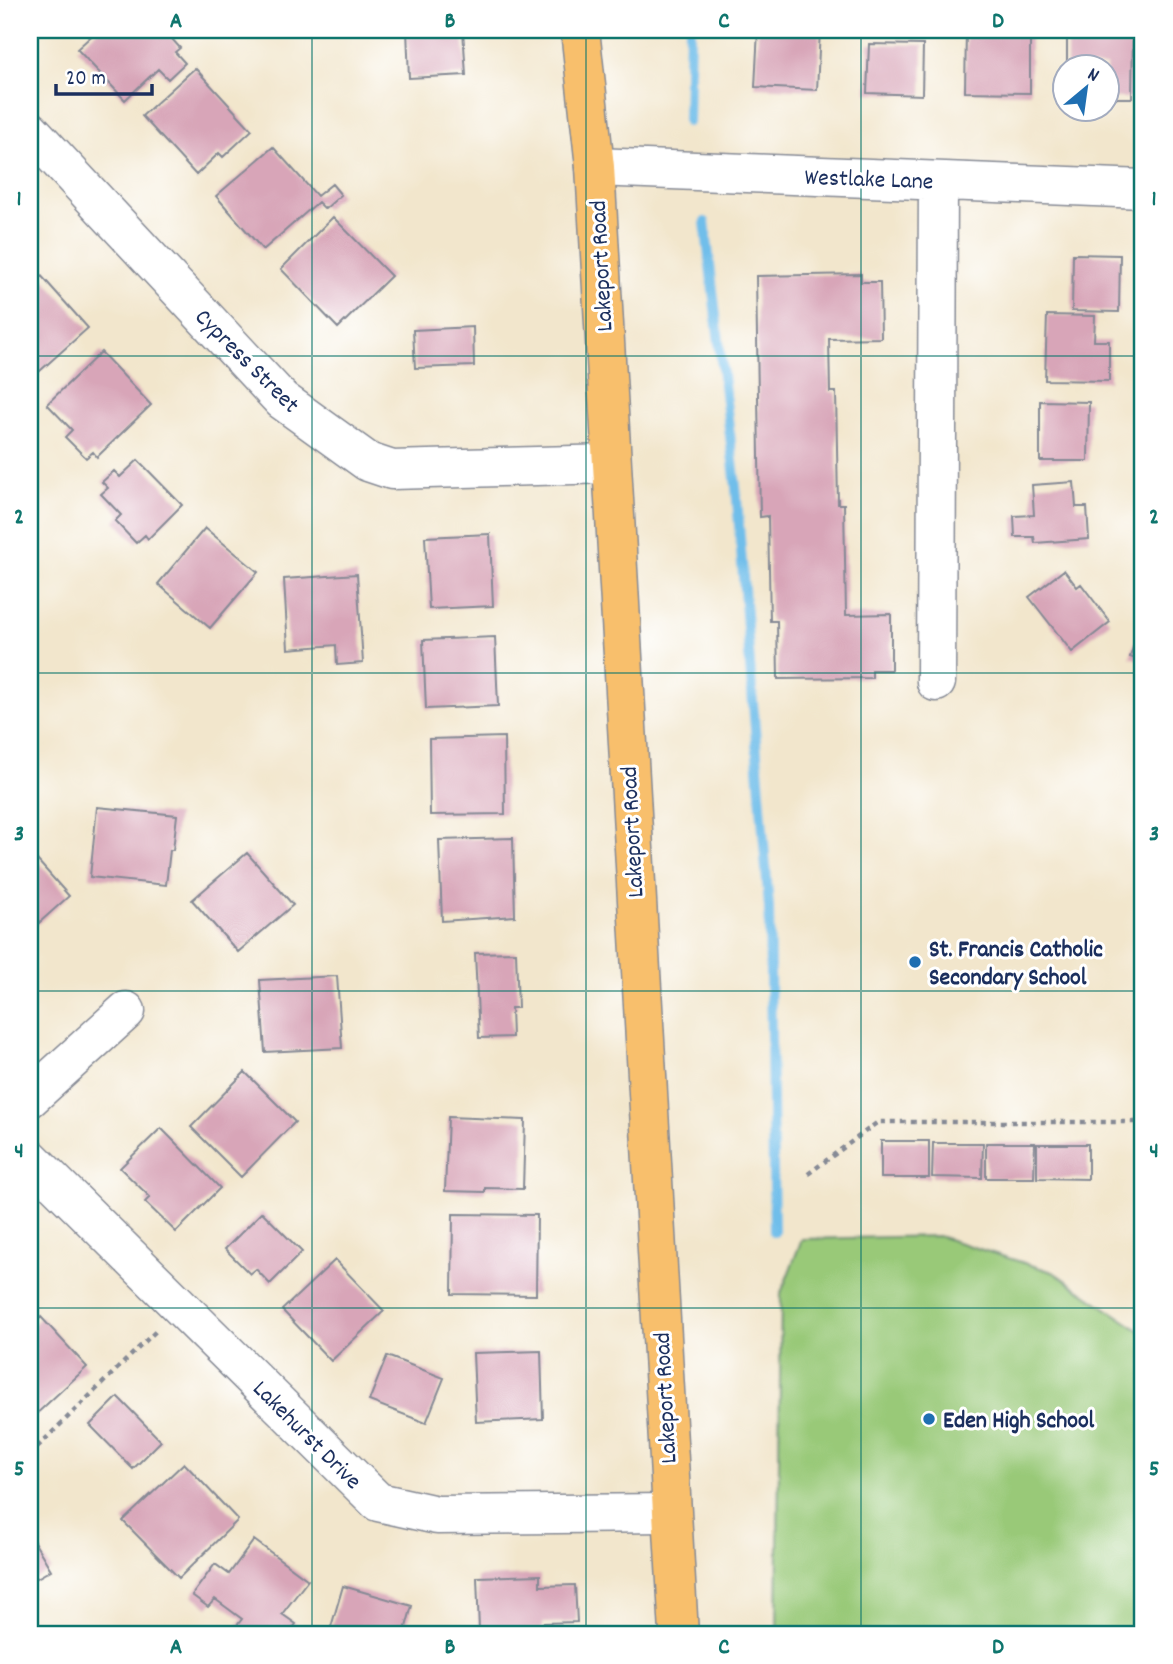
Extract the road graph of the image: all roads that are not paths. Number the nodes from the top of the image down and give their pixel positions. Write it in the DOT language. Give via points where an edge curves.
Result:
graph roads {
  1 [pos="580,30"];
  2 [pos="30,130"];
  3 [pos="595,167"];
  4 [pos="938,181"];
  5 [pos="1143,189"];
  6 [pos="611,464"];
  7 [pos="936,682"];
  8 [pos="127,1011"];
  9 [pos="30,1098"];
  10 [pos="30,1158"];
  11 [pos="670,1513"];
  12 [pos="679,1634"];
  1 -- 3 [label="main road, Lakeport Road"];
  2 -- 6 [label="street, Cypress Street" via="282,400 368,461 392,470"];
  3 -- 4 [label="street, Westlake Lane"];
  3 -- 6 [label="main road, Lakeport Road"];
  4 -- 5 [label="street, Westlake Lane"];
  4 -- 7 [label="street"];
  6 -- 11 [label="main road, Lakeport Road"];
  8 -- 9 [label="street"];
  10 -- 11 [label="street, Lakehurst Drive" via="378,1502 437,1515"];
  11 -- 12 [label="main road, Lakeport Road"];
}
